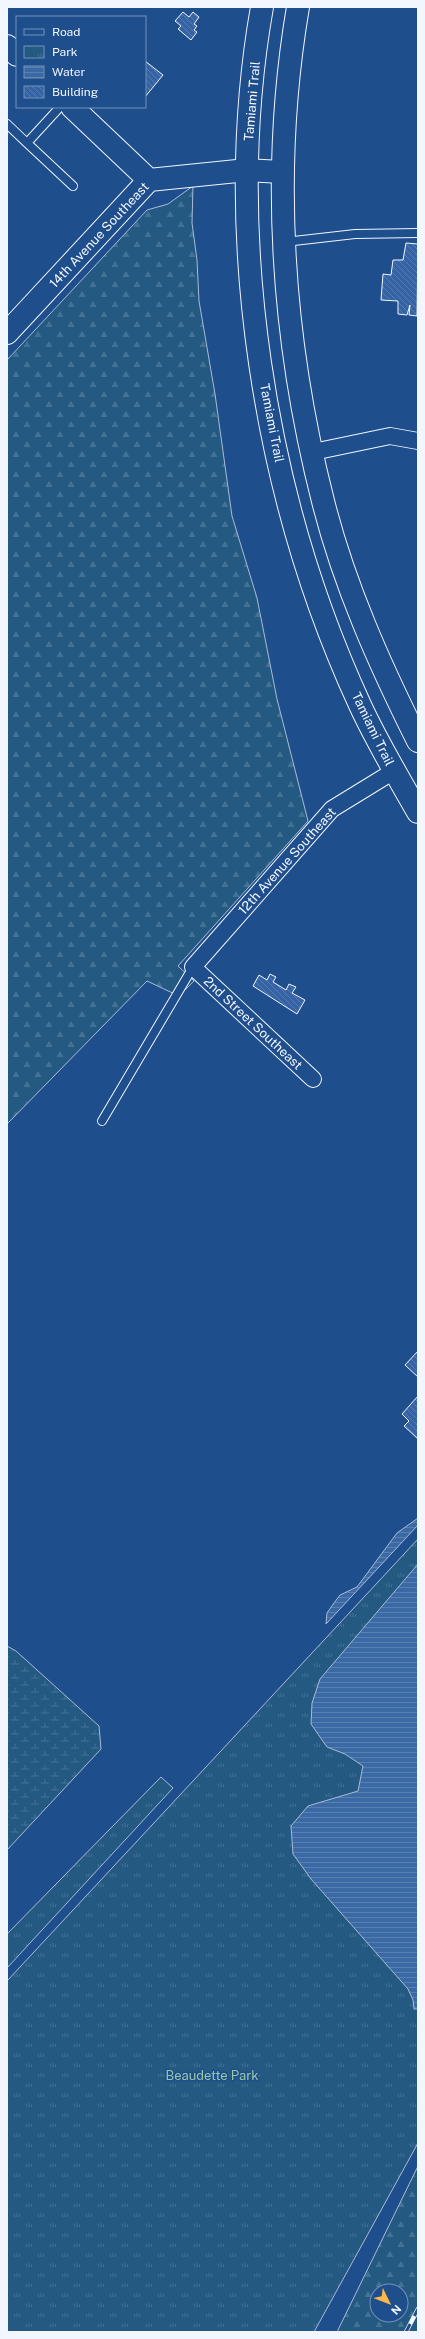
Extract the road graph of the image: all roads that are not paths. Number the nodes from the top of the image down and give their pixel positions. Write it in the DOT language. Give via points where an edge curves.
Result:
graph roads {
  1 [pos="262,7"];
  2 [pos="298,7"];
  3 [pos="7,46"];
  4 [pos="16,54"];
  5 [pos="59,108"];
  6 [pos="73,108"];
  7 [pos="7,124"];
  8 [pos="27,143"];
  9 [pos="247,170"];
  10 [pos="282,172"];
  11 [pos="149,180"];
  12 [pos="72,186"];
  13 [pos="418,233"];
  14 [pos="284,242"];
  15 [pos="7,333"];
  16 [pos="418,441"];
  17 [pos="313,452"];
  18 [pos="418,741"];
  19 [pos="394,771"];
  20 [pos="418,812"];
  21 [pos="192,966"];
  22 [pos="313,1079"];
  23 [pos="102,1121"];
  1 -- 9 [label="main road, Tamiami Trail" via="251,100"];
  2 -- 10 [label="main road"];
  3 -- 4 [label="main road"];
  5 -- 8 [label="lane"];
  6 -- 11 [label="main road"];
  7 -- 8 [label="lane"];
  8 -- 12 [label="lane"];
  9 -- 10 [label="main road, 14th Avenue Southeast"];
  9 -- 11 [label="main road, 14th Avenue Southeast"];
  9 -- 19 [label="main road, Tamiami Trail" via="249,254 256,328 266,400 282,477 304,556 330,631 360,704"];
  10 -- 14 [label="main road"];
  11 -- 15 [label="main road, 14th Avenue Southeast"];
  13 -- 14 [label="lane" via="355,234"];
  14 -- 17 [label="main road" via="288,318"];
  16 -- 17 [label="street" via="390,436"];
  17 -- 18 [label="main road" via="323,502 367,630"];
  19 -- 20 [label="main road, Tamiami Trail"];
  19 -- 21 [label="street, 12th Avenue Southeast" via="332,809"];
  21 -- 22 [label="street, 2nd Street Southeast"];
  21 -- 23 [label="lane"];
}
